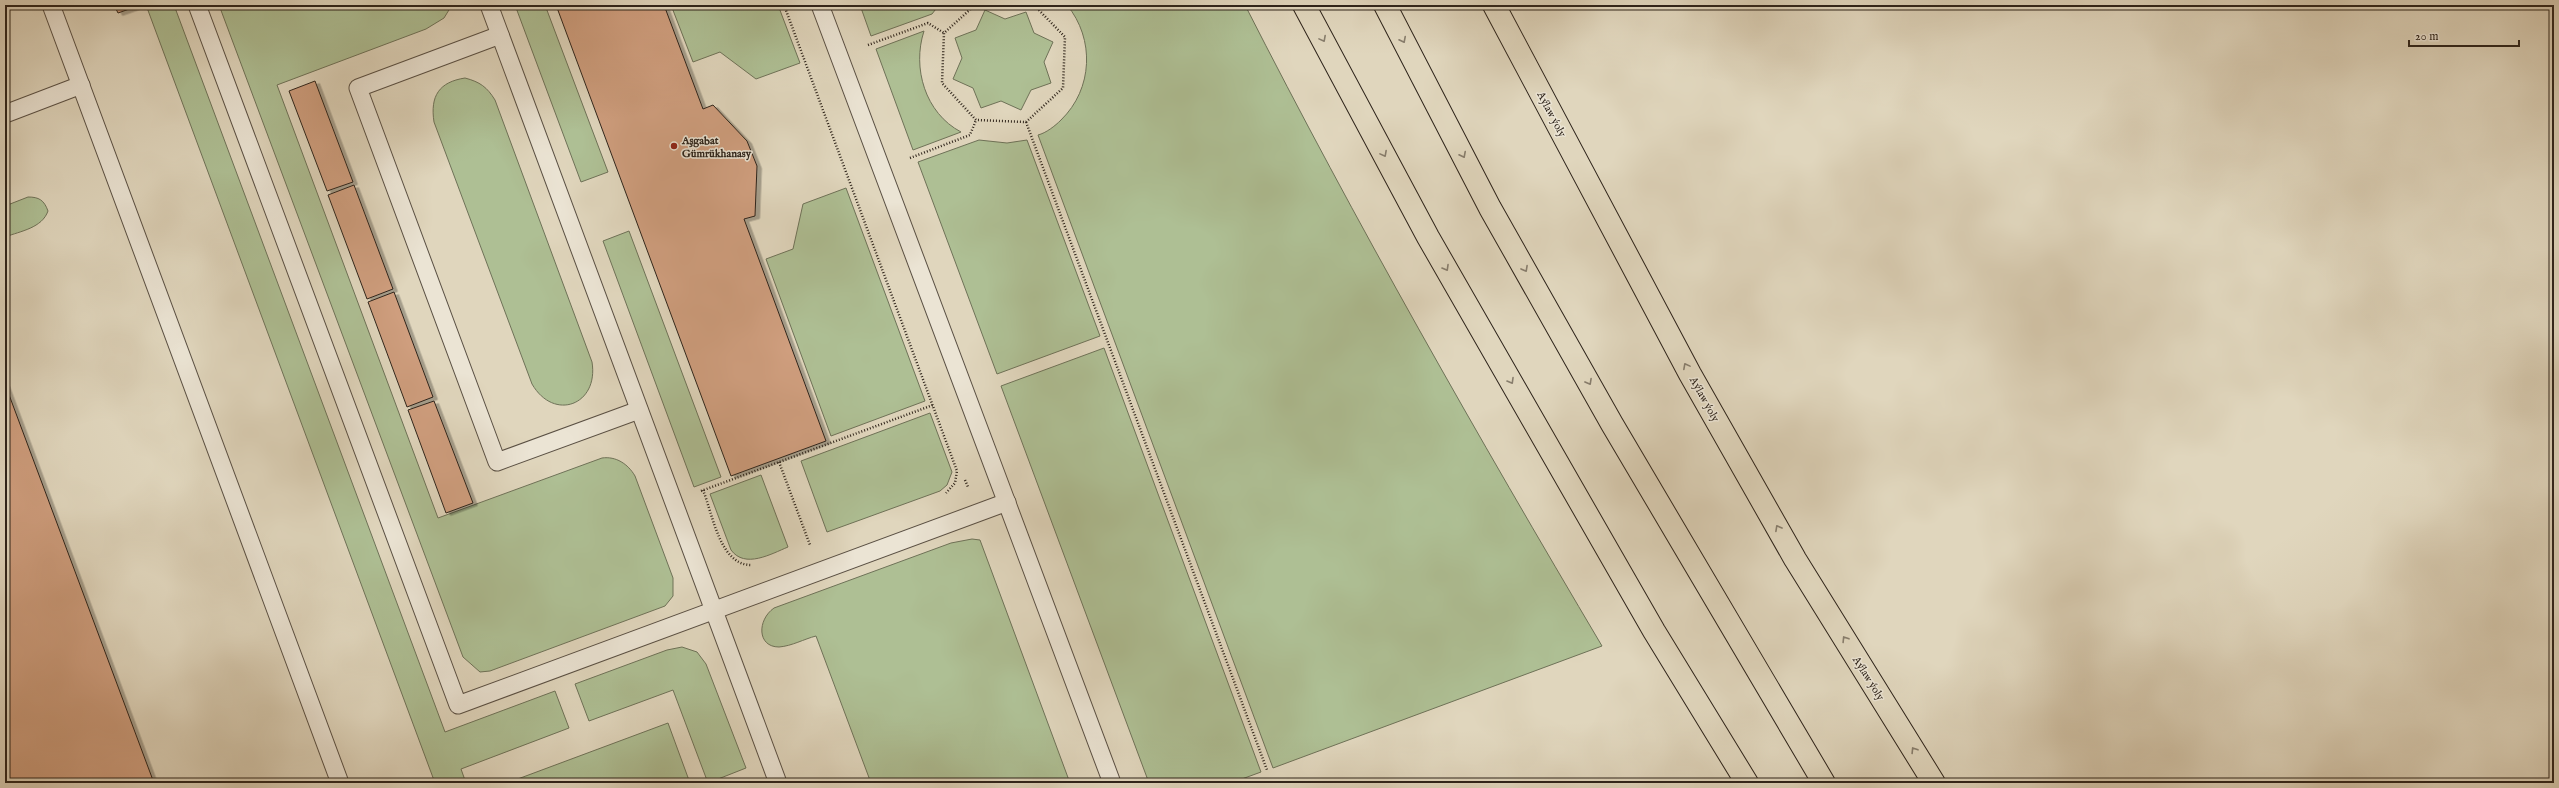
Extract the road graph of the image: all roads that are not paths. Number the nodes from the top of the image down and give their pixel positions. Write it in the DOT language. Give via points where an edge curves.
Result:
graph roads {
  1 [pos="51,5"];
  2 [pos="197,5"];
  3 [pos="489,5"];
  4 [pos="820,5"];
  5 [pos="1304,5"];
  6 [pos="1385,5"];
  7 [pos="1494,5"];
  8 [pos="500,35"];
  9 [pos="81,85"];
  10 [pos="5,114"];
  11 [pos="639,410"];
  12 [pos="1006,502"];
  13 [pos="714,610"];
  14 [pos="340,783"];
  15 [pos="778,783"];
  16 [pos="1112,783"];
  17 [pos="1746,783"];
  18 [pos="1824,783"];
  19 [pos="1934,783"];
  1 -- 9 [label="lane"];
  2 -- 13 [label="lane" via="458,705"];
  3 -- 8 [label="lane"];
  4 -- 12 [label="lane"];
  5 -- 17 [label="main road, one-way" via="1428,237 1654,631"];
  6 -- 18 [label="main road, one-way" via="1506,236 1612,424"];
  19 -- 7 [label="main road, Aýlaw ýoly, one-way" via="1779,531 1690,374"];
  8 -- 11 [label="lane"];
  8 -- 11 [label="lane" via="358,88 497,462"];
  9 -- 10 [label="lane"];
  9 -- 14 [label="lane"];
  11 -- 13 [label="lane"];
  12 -- 13 [label="lane"];
  12 -- 16 [label="lane"];
  13 -- 15 [label="lane"];
}
